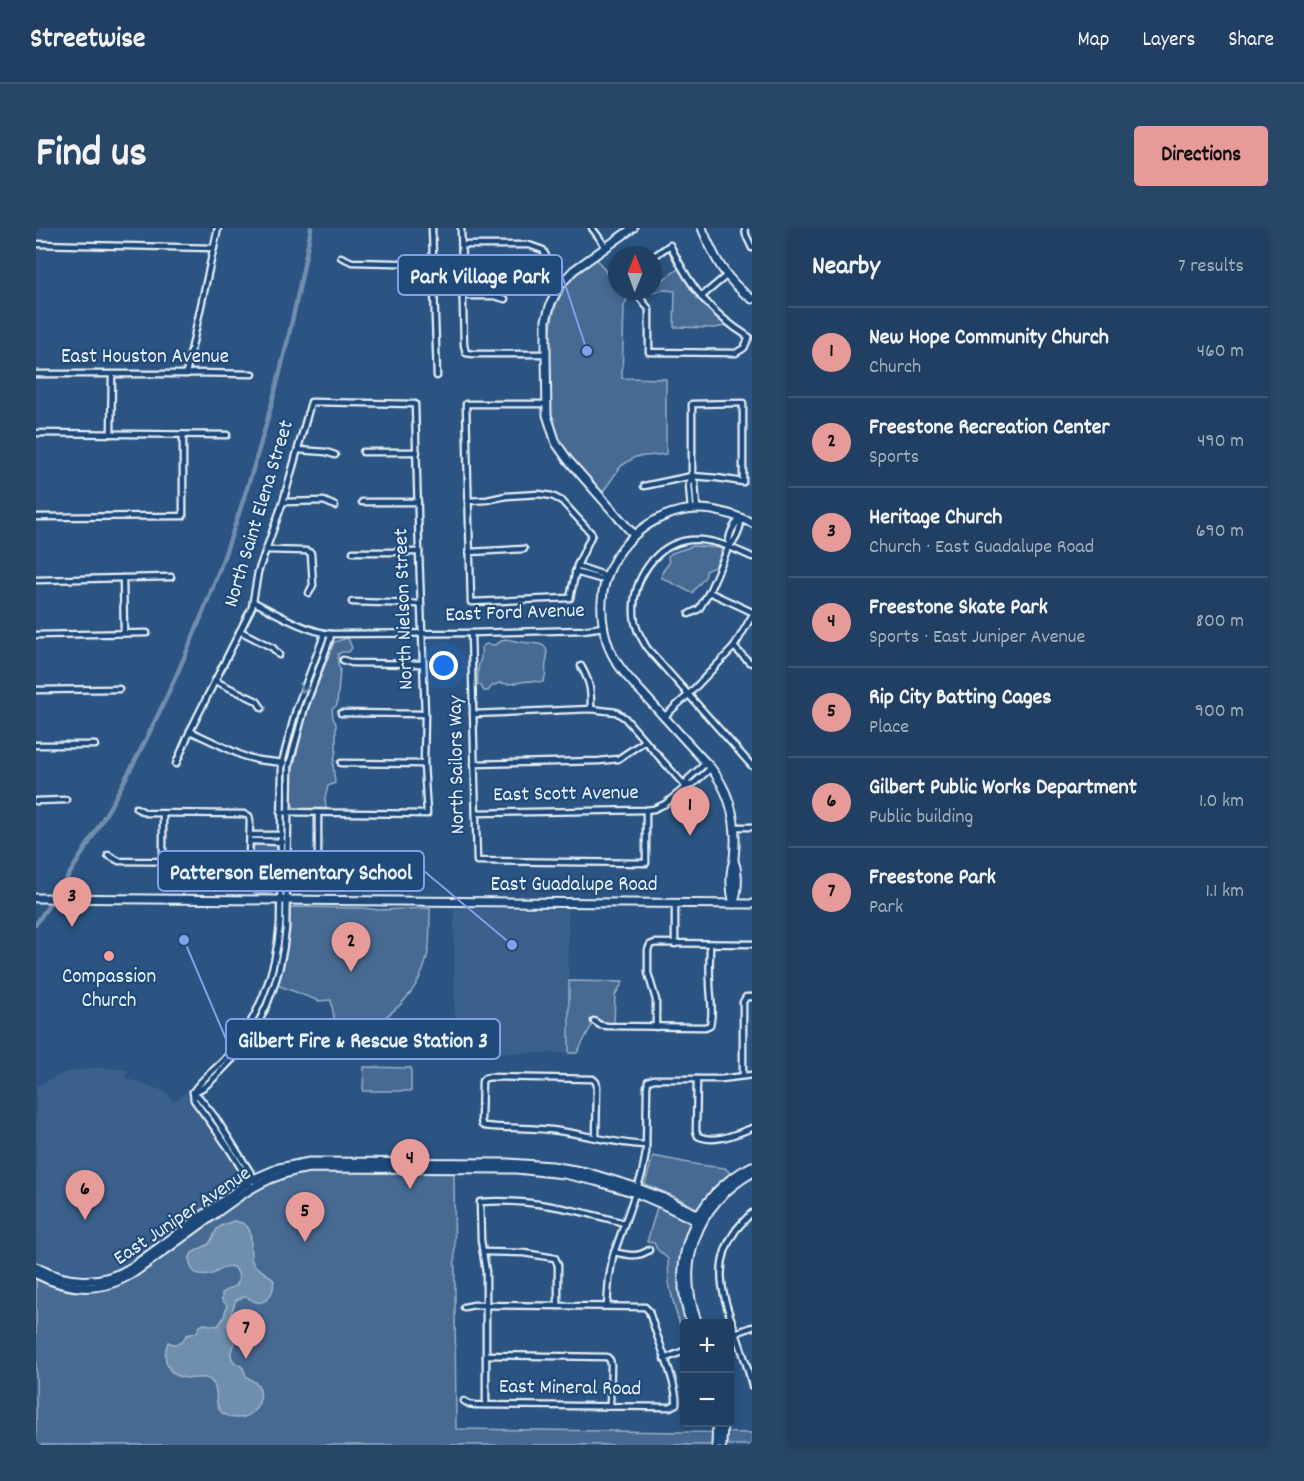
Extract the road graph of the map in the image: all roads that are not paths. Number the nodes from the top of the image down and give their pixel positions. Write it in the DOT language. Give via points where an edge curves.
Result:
graph roads {
  1 [pos="218,228"];
  2 [pos="432,228"];
  3 [pos="461,228"];
  4 [pos="592,228"];
  5 [pos="633,228"];
  6 [pos="702,228"];
  7 [pos="745,228"];
  8 [pos="36,244"];
  9 [pos="462,245"];
  10 [pos="606,247"];
  11 [pos="214,248"];
  12 [pos="752,248"];
  13 [pos="662,251"];
  14 [pos="341,257"];
  15 [pos="548,258"];
  16 [pos="433,264"];
  17 [pos="726,276"];
  18 [pos="462,296"];
  19 [pos="701,297"];
  20 [pos="505,299"];
  21 [pos="752,299"];
  22 [pos="642,300"];
  23 [pos="751,337"];
  24 [pos="546,354"];
  25 [pos="36,374"];
  26 [pos="186,374"];
  27 [pos="253,374"];
  28 [pos="112,375"];
  29 [pos="437,376"];
  30 [pos="311,402"];
  31 [pos="546,404"];
  32 [pos="36,433"];
  33 [pos="111,434"];
  34 [pos="183,435"];
  35 [pos="227,435"];
  36 [pos="298,450"];
  37 [pos="363,452"];
  38 [pos="417,452"];
  39 [pos="335,455"];
  40 [pos="692,477"];
  41 [pos="644,486"];
  42 [pos="283,501"];
  43 [pos="468,501"];
  44 [pos="362,502"];
  45 [pos="418,502"];
  46 [pos="335,506"];
  47 [pos="694,509"];
  48 [pos="36,517"];
  49 [pos="741,518"];
  50 [pos="752,523"];
  51 [pos="634,535"];
  52 [pos="729,546"];
  53 [pos="524,549"];
  54 [pos="266,550"];
  55 [pos="353,552"];
  56 [pos="419,552"];
  57 [pos="469,552"];
  58 [pos="752,557"];
  59 [pos="577,566"];
  60 [pos="575,572"];
  61 [pos="171,577"];
  62 [pos="123,578"];
  63 [pos="606,579"];
  64 [pos="36,580"];
  65 [pos="709,592"];
  66 [pos="309,593"];
  67 [pos="254,602"];
  68 [pos="352,602"];
  69 [pos="420,604"];
  70 [pos="689,614"];
  71 [pos="752,614"];
  72 [pos="603,627"];
  73 [pos="240,631"];
  74 [pos="124,633"];
  75 [pos="147,633"];
  76 [pos="323,633"];
  77 [pos="471,633"];
  78 [pos="331,634"];
  79 [pos="422,634"];
  80 [pos="36,635"];
  81 [pos="734,647"];
  82 [pos="279,655"];
  83 [pos="343,660"];
  84 [pos="752,663"];
  85 [pos="422,664"];
  86 [pos="581,666"];
  87 [pos="215,681"];
  88 [pos="119,689"];
  89 [pos="36,690"];
  90 [pos="688,695"];
  91 [pos="262,708"];
  92 [pos="591,710"];
  93 [pos="341,713"];
  94 [pos="425,714"];
  95 [pos="473,714"];
  96 [pos="664,717"];
  97 [pos="190,731"];
  98 [pos="645,741"];
  99 [pos="36,745"];
  100 [pos="95,745"];
  101 [pos="282,763"];
  102 [pos="341,763"];
  103 [pos="176,764"];
  104 [pos="289,764"];
  105 [pos="424,764"];
  106 [pos="474,764"];
  107 [pos="708,766"];
  108 [pos="752,766"];
  109 [pos="686,788"];
  110 [pos="66,800"];
  111 [pos="36,801"];
  112 [pos="136,808"];
  113 [pos="646,810"];
  114 [pos="280,812"];
  115 [pos="288,813"];
  116 [pos="318,813"];
  117 [pos="476,813"];
  118 [pos="163,814"];
  119 [pos="735,827"];
  120 [pos="752,827"];
  121 [pos="250,835"];
  122 [pos="287,835"];
  123 [pos="280,838"];
  124 [pos="250,841"];
  125 [pos="287,842"];
  126 [pos="108,855"];
  127 [pos="163,861"];
  128 [pos="375,863"];
  129 [pos="36,898"];
  130 [pos="283,901"];
  131 [pos="675,904"];
  132 [pos="734,904"];
  133 [pos="752,904"];
  134 [pos="675,944"];
  135 [pos="710,944"];
  136 [pos="752,944"];
  137 [pos="752,996"];
  138 [pos="594,1021"];
  139 [pos="656,1027"];
  140 [pos="752,1075"];
  141 [pos="743,1076"];
  142 [pos="697,1079"];
  143 [pos="752,1128"];
  144 [pos="596,1138"];
  145 [pos="646,1145"];
  146 [pos="752,1166"];
  147 [pos="752,1173"];
  148 [pos="253,1183"];
  149 [pos="636,1190"];
  150 [pos="752,1213"];
  151 [pos="700,1219"];
  152 [pos="624,1223"];
  153 [pos="649,1250"];
  154 [pos="483,1252"];
  155 [pos="614,1252"];
  156 [pos="36,1267"];
  157 [pos="36,1274"];
  158 [pos="486,1305"];
  159 [pos="558,1306"];
  160 [pos="608,1306"];
  161 [pos="464,1307"];
  162 [pos="690,1319"];
  163 [pos="696,1319"];
  164 [pos="752,1327"];
  165 [pos="736,1333"];
  166 [pos="680,1353"];
  167 [pos="486,1355"];
  168 [pos="664,1359"];
  169 [pos="752,1386"];
  170 [pos="464,1401"];
  171 [pos="486,1405"];
  172 [pos="610,1406"];
  173 [pos="718,1427"];
  174 [pos="722,1427"];
  175 [pos="720,1433"];
  176 [pos="716,1445"];
  177 [pos="722,1445"];
  1 -- 11 [label="street"];
  2 -- 16 [label="street"];
  3 -- 9 [label="street"];
  4 -- 10 [label="street"];
  5 -- 10 [label="street"];
  6 -- 17 [label="street"];
  7 -- 12 [label="street"];
  8 -- 11 [label="street"];
  9 -- 15 [label="street" via="529,245 543,250"];
  9 -- 18 [label="street"];
  10 -- 24 [label="street" via="560,285 546,321"];
  11 -- 26 [label="street"];
  13 -- 19 [label="street" via="670,245"];
  14 -- 16 [label="street" via="352,262"];
  16 -- 29 [label="street"];
  17 -- 19 [label="street"];
  17 -- 21 [label="street"];
  18 -- 20 [label="street"];
  18 -- 24 [label="street" via="466,353"];
  19 -- 23 [label="street" via="730,325"];
  22 -- 23 [label="street" via="649,309 649,352 736,353"];
  24 -- 31 [label="street"];
  25 -- 28 [label="street, East Houston Avenue"];
  26 -- 27 [label="street, East Houston Avenue"];
  26 -- 28 [label="street, East Houston Avenue"];
  28 -- 33 [label="street"];
  30 -- 36 [label="street, North Saint Elena Street"];
  30 -- 38 [label="street, North Nielson Street" via="415,404"];
  31 -- 43 [label="street" via="466,404"];
  31 -- 51 [label="street" via="561,451"];
  32 -- 33 [label="street"];
  33 -- 34 [label="street"];
  34 -- 35 [label="street"];
  34 -- 48 [label="street" via="183,516"];
  36 -- 39 [label="street"];
  36 -- 42 [label="street, North Saint Elena Street"];
  37 -- 38 [label="street"];
  38 -- 45 [label="street, North Nielson Street"];
  40 -- 40 [label="street" via="692,404 743,402 743,482"];
  40 -- 41 [label="street"];
  40 -- 47 [label="street"];
  42 -- 46 [label="street" via="324,501"];
  42 -- 54 [label="street, North Saint Elena Street"];
  43 -- 57 [label="street"];
  43 -- 59 [label="street" via="539,494 562,501 592,534"];
  44 -- 45 [label="street"];
  45 -- 56 [label="street, North Nielson Street"];
  47 -- 49 [label="street" via="718,510"];
  47 -- 51 [label="street" via="657,519"];
  49 -- 50 [label="street"];
  49 -- 52 [label="street" via="734,542"];
  51 -- 63 [label="street"];
  52 -- 58 [label="street"];
  52 -- 65 [label="street"];
  52 -- 90 [label="street" via="710,540 689,540 656,556 641,574 634,614 638,633"];
  53 -- 57 [label="street"];
  54 -- 66 [label="street" via="311,553 313,585"];
  54 -- 67 [label="street, North Saint Elena Street"];
  55 -- 56 [label="street"];
  56 -- 69 [label="street, North Nielson Street"];
  57 -- 60 [label="street" via="471,602 570,598"];
  59 -- 60 [label="street"];
  59 -- 63 [label="street"];
  60 -- 63 [label="street"];
  61 -- 62 [label="street"];
  62 -- 64 [label="street"];
  62 -- 74 [label="street"];
  63 -- 72 [label="street"];
  65 -- 70 [label="street" via="699,609"];
  65 -- 71 [label="street"];
  67 -- 73 [label="street, North Saint Elena Street"];
  67 -- 76 [label="street, East Ford Avenue"];
  68 -- 69 [label="street"];
  69 -- 79 [label="street, North Nielson Street"];
  71 -- 81 [label="street"];
  72 -- 77 [label="street, East Ford Avenue"];
  72 -- 96 [label="street" via="624,672"];
  73 -- 82 [label="street"];
  73 -- 87 [label="street, North Saint Elena Street"];
  74 -- 75 [label="street"];
  74 -- 80 [label="street"];
  76 -- 78 [label="street, East Ford Avenue"];
  76 -- 101 [label="street, one-way"];
  77 -- 79 [label="street, East Ford Avenue"];
  77 -- 95 [label="street, North Sailors Way"];
  78 -- 79 [label="street, East Ford Avenue"];
  78 -- 104 [label="street"];
  79 -- 85 [label="street, North Nielson Street"];
  81 -- 84 [label="street"];
  81 -- 90 [label="street"];
  83 -- 85 [label="street"];
  85 -- 94 [label="street, North Nielson Street"];
  86 -- 92 [label="street" via="591,688"];
  87 -- 91 [label="street" via="257,701"];
  87 -- 97 [label="street, North Saint Elena Street"];
  88 -- 89 [label="street"];
  90 -- 96 [label="street"];
  90 -- 108 [label="street"];
  92 -- 95 [label="street"];
  92 -- 98 [label="street" via="616,712"];
  93 -- 94 [label="street"];
  94 -- 105 [label="street, North Nielson Street"];
  95 -- 106 [label="street, North Sailors Way"];
  96 -- 107 [label="street"];
  97 -- 101 [label="street" via="243,756"];
  97 -- 103 [label="street, North Saint Elena Street"];
  98 -- 106 [label="street" via="618,759"];
  98 -- 109 [label="street"];
  99 -- 100 [label="street"];
  101 -- 104 [label="street"];
  101 -- 114 [label="street"];
  102 -- 105 [label="street"];
  104 -- 115 [label="street"];
  105 -- 116 [label="street, North Nielson Street" via="427,814"];
  106 -- 117 [label="street, North Sailors Way"];
  107 -- 109 [label="street, East Scott Avenue" via="688,779"];
  107 -- 119 [label="street" via="726,794"];
  109 -- 113 [label="street, East Scott Avenue" via="665,804"];
  110 -- 111 [label="street"];
  112 -- 118 [label="street"];
  113 -- 117 [label="street, East Scott Avenue"];
  113 -- 117 [label="street, North Sailors Way" via="646,863 477,861"];
  114 -- 115 [label="street"];
  114 -- 123 [label="street"];
  115 -- 116 [label="street"];
  115 -- 122 [label="street"];
  116 -- 128 [label="street" via="320,861"];
  118 -- 121 [label="street" via="244,814 249,816"];
  118 -- 127 [label="street"];
  119 -- 120 [label="street"];
  119 -- 132 [label="street"];
  121 -- 123 [label="street"];
  121 -- 124 [label="street"];
  122 -- 123 [label="street"];
  122 -- 125 [label="street"];
  123 -- 124 [label="street"];
  123 -- 125 [label="street"];
  123 -- 130 [label="street"];
  124 -- 127 [label="street" via="248,860 244,862"];
  125 -- 130 [label="street"];
  126 -- 127 [label="street" via="119,861"];
  129 -- 130 [label="street, East Guadalupe Road"];
  130 -- 131 [label="street, East Guadalupe Road"];
  130 -- 148 [label="street" via="281,963 262,1016 225,1068 193,1092 230,1139"];
  131 -- 132 [label="street, East Guadalupe Road"];
  131 -- 134 [label="street"];
  132 -- 133 [label="street, East Guadalupe Road"];
  134 -- 135 [label="street"];
  134 -- 139 [label="street" via="654,943 648,950"];
  135 -- 136 [label="street"];
  135 -- 139 [label="street" via="710,1025"];
  137 -- 141 [label="street" via="745,998 743,1004"];
  138 -- 139 [label="street" via="607,1026"];
  140 -- 141 [label="street"];
  141 -- 142 [label="street"];
  142 -- 143 [label="street" via="698,1136 720,1138"];
  142 -- 145 [label="street" via="648,1081"];
  144 -- 144 [label="street" via="595,1080 483,1079 482,1125 546,1129"];
  144 -- 145 [label="street"];
  145 -- 149 [label="street"];
  146 -- 151 [label="street" via="722,1187 705,1205"];
  147 -- 151 [label="street"];
  148 -- 149 [label="street, East Juniper Avenue" via="310,1168 518,1163 600,1176"];
  148 -- 156 [label="street, East Juniper Avenue" via="117,1275 76,1281"];
  148 -- 157 [label="street, East Juniper Avenue" via="118,1281 82,1288"];
  149 -- 151 [label="street, East Juniper Avenue"];
  149 -- 152 [label="street"];
  150 -- 165 [label="street" via="729,1242 723,1264 722,1288"];
  151 -- 162 [label="street" via="686,1246 682,1276"];
  151 -- 163 [label="street" via="688,1272"];
  152 -- 154 [label="street" via="540,1204 480,1202"];
  152 -- 155 [label="street"];
  153 -- 155 [label="street" via="637,1256"];
  154 -- 158 [label="street"];
  154 -- 159 [label="street" via="556,1259"];
  155 -- 160 [label="street"];
  158 -- 159 [label="street"];
  158 -- 161 [label="street"];
  158 -- 167 [label="street"];
  159 -- 160 [label="street"];
  160 -- 168 [label="street" via="647,1308"];
  164 -- 165 [label="street"];
  165 -- 169 [label="street"];
  166 -- 168 [label="street"];
  167 -- 171 [label="street"];
  167 -- 172 [label="street" via="603,1356 611,1365"];
  168 -- 172 [label="street, East Mineral Road" via="675,1388 676,1404"];
  170 -- 171 [label="street, East Mineral Road"];
  171 -- 172 [label="street, East Mineral Road"];
  173 -- 175 [label="street"];
  174 -- 175 [label="street"];
  175 -- 176 [label="street"];
  175 -- 177 [label="street"];
}
